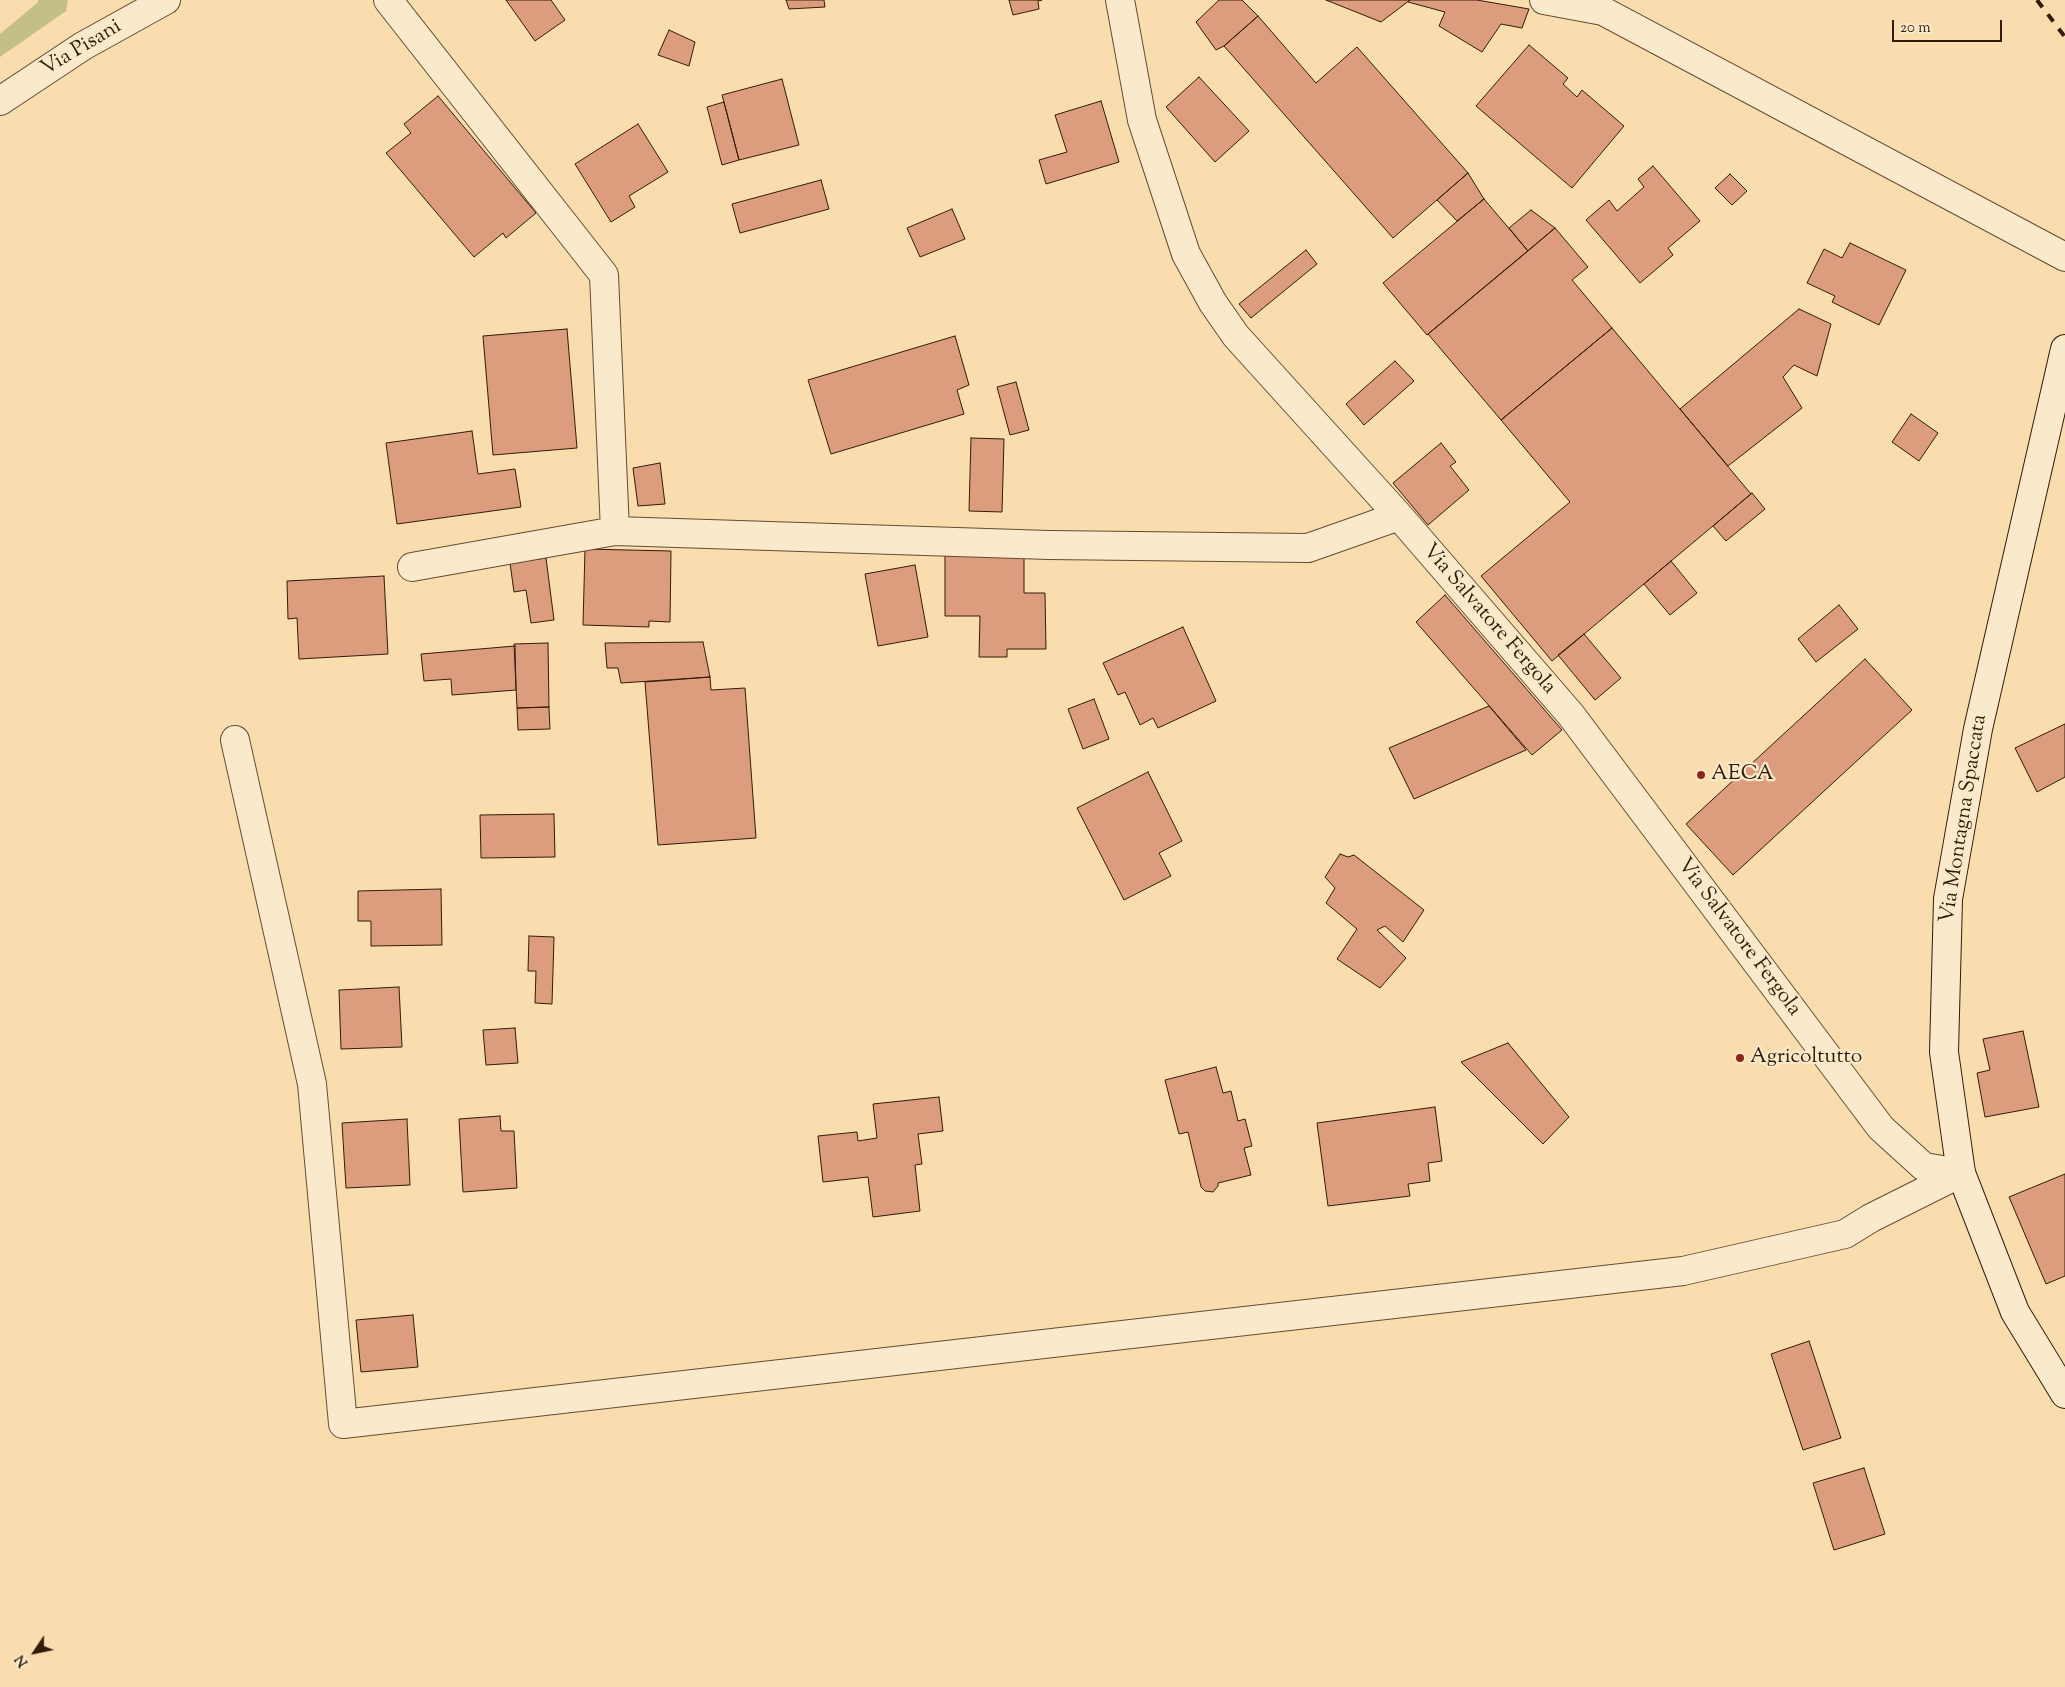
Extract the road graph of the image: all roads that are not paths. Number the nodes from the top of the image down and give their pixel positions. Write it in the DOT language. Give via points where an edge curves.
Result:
graph roads {
  1 [pos="166,0"];
  2 [pos="388,0"];
  3 [pos="1120,0"];
  4 [pos="1544,0"];
  5 [pos="1602,5"];
  6 [pos="0,101"];
  7 [pos="2065,257"];
  8 [pos="2065,349"];
  9 [pos="1399,516"];
  10 [pos="615,532"];
  11 [pos="412,567"];
  12 [pos="235,740"];
  13 [pos="1961,1173"];
  14 [pos="2065,1394"];
  1 -- 6 [label="street, Via Pisani" via="83,46"];
  2 -- 10 [label="street" via="604,275"];
  3 -- 9 [label="street, Via Salvatore Fergola" via="1142,120 1186,254 1236,336"];
  4 -- 5 [label="street"];
  5 -- 7 [label="street"];
  8 -- 13 [label="street, Via Montagna Spaccata" via="1978,729 1948,899 1944,1052"];
  9 -- 10 [label="street" via="1308,548 1049,545"];
  9 -- 13 [label="street, Via Salvatore Fergola" via="1571,715 1881,1128 1924,1167"];
  10 -- 11 [label="street"];
  12 -- 13 [label="street" via="312,1084 343,1424 1683,1271 1845,1234"];
  13 -- 14 [label="street, Via Montagna Spaccata" via="2015,1312"];
}
